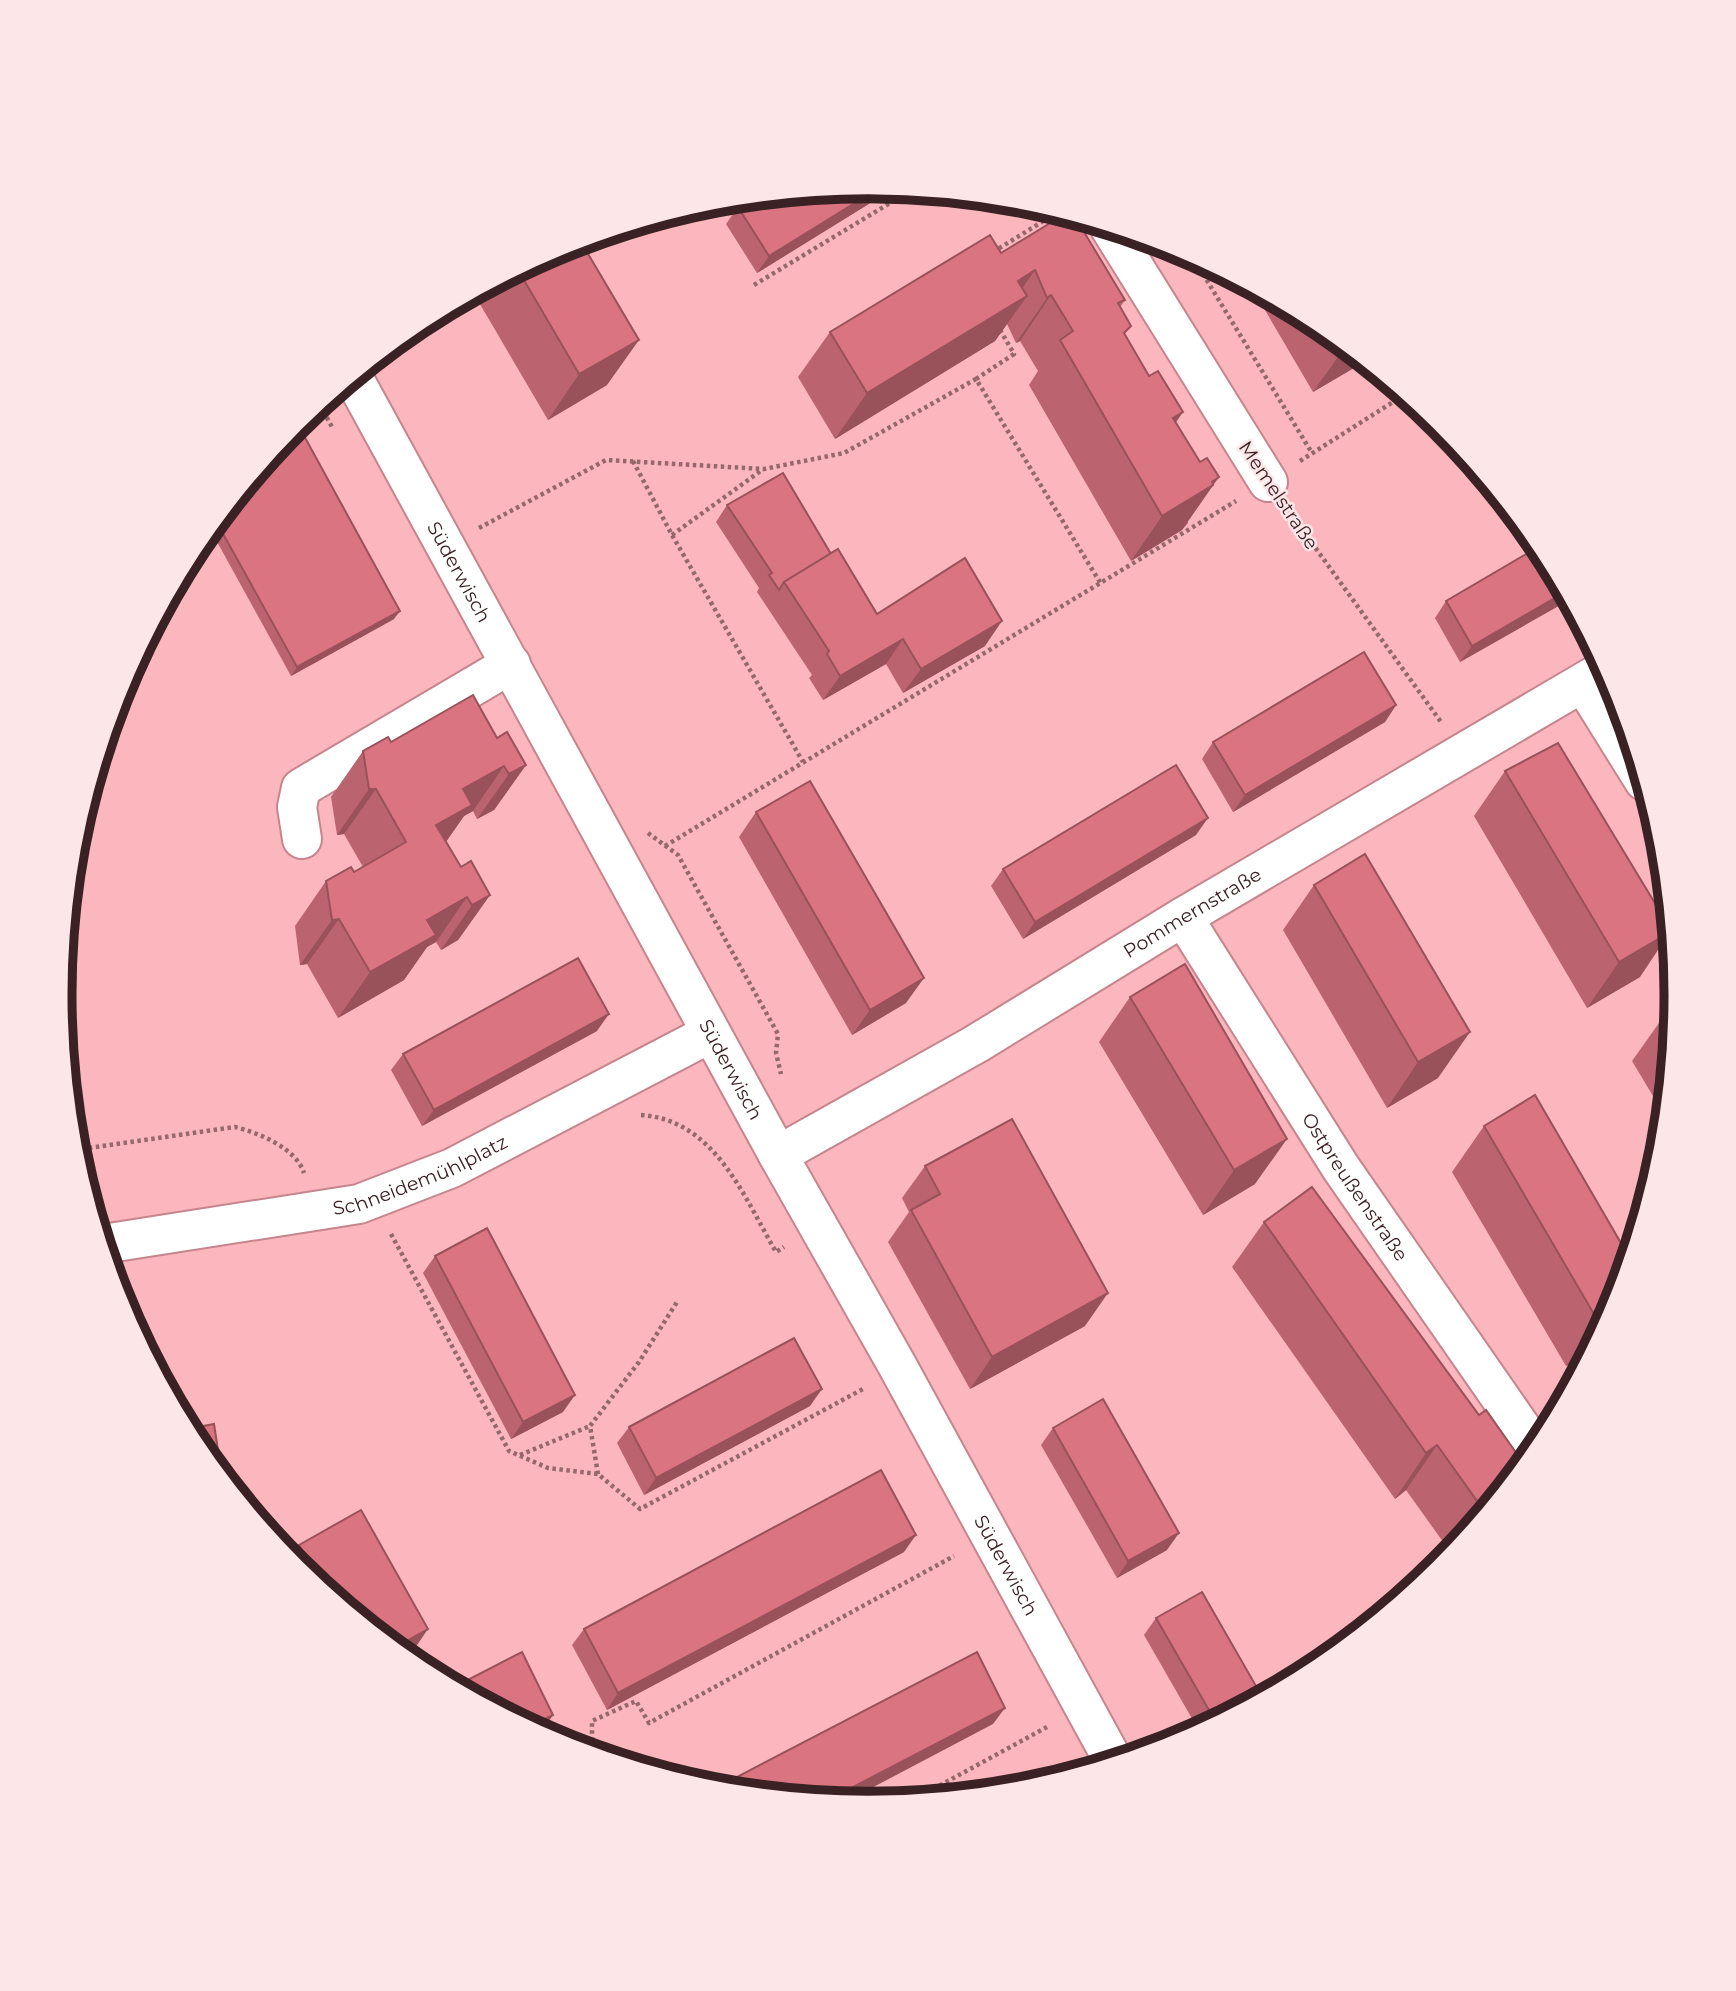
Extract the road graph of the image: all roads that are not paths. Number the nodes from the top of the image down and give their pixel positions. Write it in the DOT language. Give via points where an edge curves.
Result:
graph roads {
  1 [pos="1117,240"];
  2 [pos="358,385"];
  3 [pos="1268,482"];
  4 [pos="511,664"];
  5 [pos="1594,676"];
  6 [pos="1614,717"];
  7 [pos="302,839"];
  8 [pos="1183,917"];
  9 [pos="712,1033"];
  10 [pos="778,1155"];
  11 [pos="111,1243"];
  12 [pos="1529,1440"];
  13 [pos="1109,1754"];
  1 -- 3 [label="street, Memelstraße"];
  2 -- 4 [label="street, Süderwisch"];
  4 -- 7 [label="street" via="301,788 296,807"];
  4 -- 9 [label="street, Süderwisch"];
  5 -- 6 [label="street"];
  5 -- 8 [label="street, Pommernstraße"];
  8 -- 10 [label="street, Pommernstraße" via="976,1044"];
  8 -- 12 [label="street, Ostpreußenstraße" via="1341,1168"];
  9 -- 10 [label="street, Süderwisch"];
  9 -- 11 [label="street, Schneidemühlplatz" via="452,1168 359,1205"];
  10 -- 13 [label="street, Süderwisch"];
}
